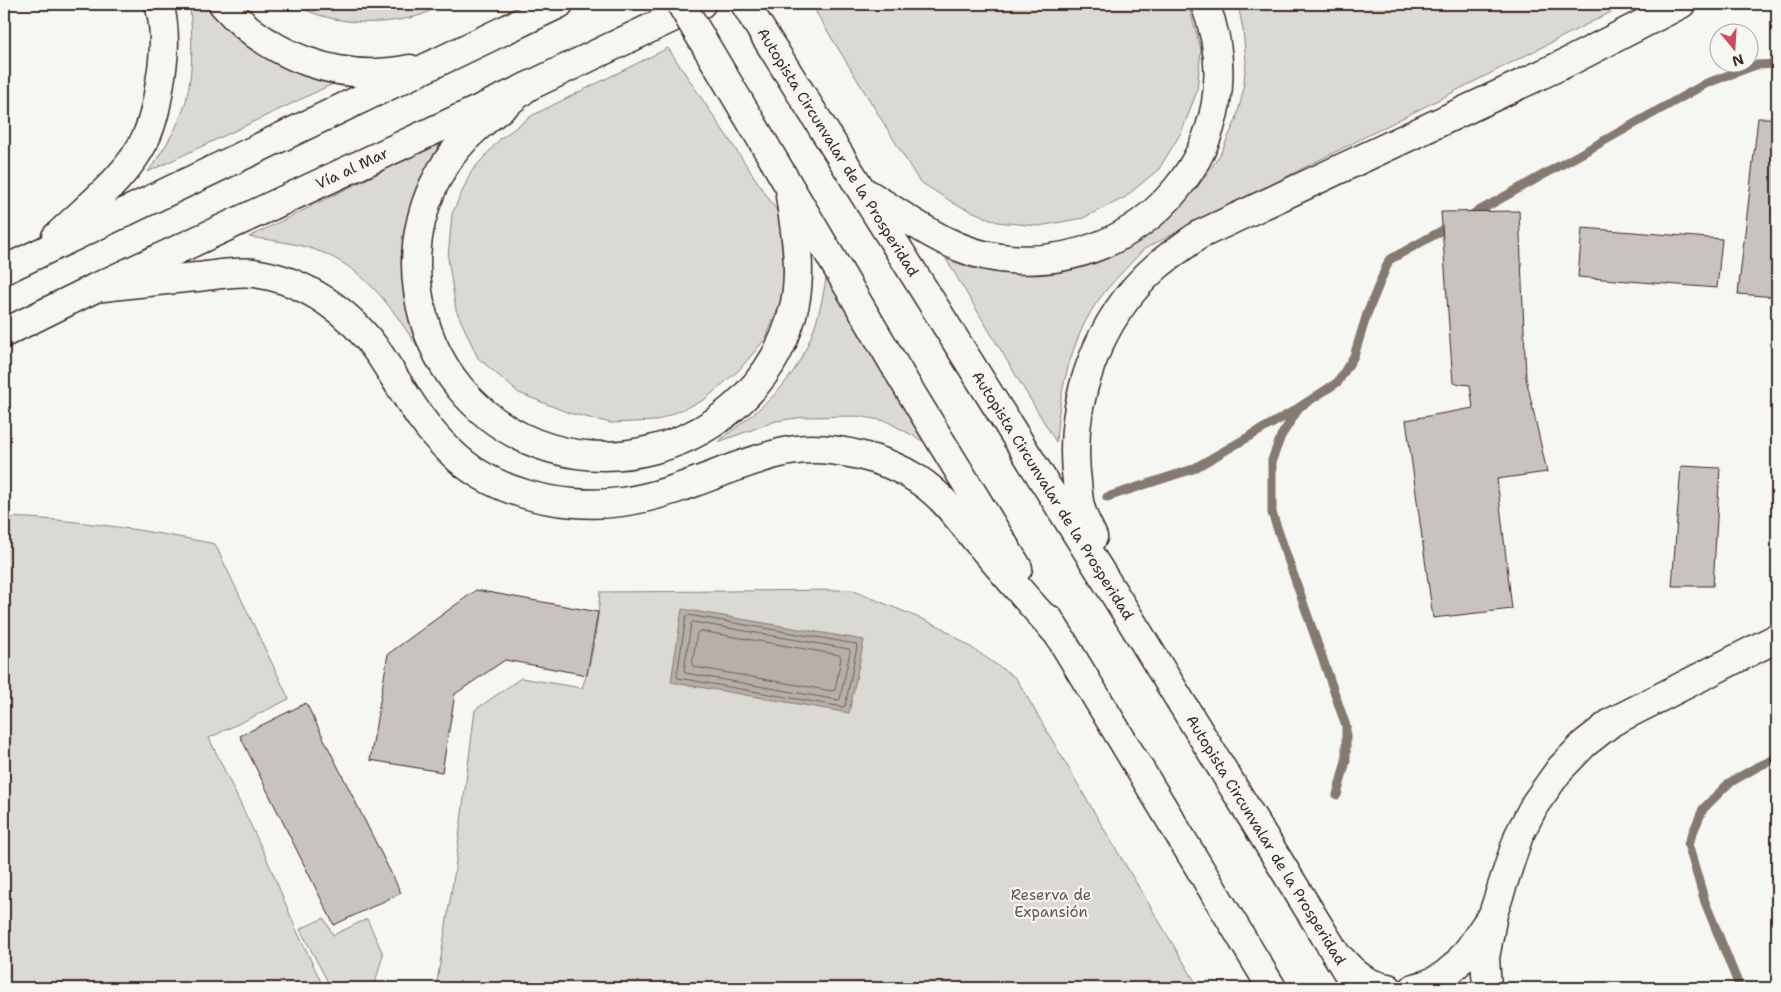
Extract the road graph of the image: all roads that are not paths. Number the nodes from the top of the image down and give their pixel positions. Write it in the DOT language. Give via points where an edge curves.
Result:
graph roads {
  1 [pos="159,4"];
  2 [pos="223,4"];
  3 [pos="559,4"];
  4 [pos="681,4"];
  5 [pos="701,4"];
  6 [pos="745,4"];
  7 [pos="1205,4"];
  8 [pos="1681,4"];
  9 [pos="454,55"];
  10 [pos="528,87"];
  11 [pos="789,185"];
  12 [pos="862,190"];
  13 [pos="38,254"];
  14 [pos="4,270"];
  15 [pos="95,288"];
  16 [pos="4,333"];
  17 [pos="1125,611"];
  18 [pos="1059,635"];
  19 [pos="1777,638"];
  20 [pos="1493,914"];
  21 [pos="1336,953"];
  22 [pos="1272,988"];
  23 [pos="1357,988"];
  24 [pos="1388,988"];
  25 [pos="1414,988"];
  26 [pos="1487,988"];
  1 -- 13 [label="main road" via="165,38 164,57 156,107 147,135 120,175"];
  2 -- 9 [label="main road" via="252,32 274,47 324,67 377,73 429,64"];
  3 -- 9 [label="main road"];
  4 -- 11 [label="main road, bridge"];
  5 -- 10 [label="main road, Vía al Mar"];
  6 -- 12 [label="main road, Autopista Circunvalar de la Prosperidad"];
  7 -- 12 [label="main road" via="1214,30 1218,78 1210,127 1201,150 1175,191 1145,220 1118,238 1056,258 998,258 951,244"];
  8 -- 17 [label="main road" via="1568,62 1199,235 1156,267 1129,296 1104,333 1086,378 1077,417 1075,463 1080,509"];
  9 -- 13 [label="main road"];
  10 -- 11 [label="main road" via="468,135 451,156 427,202 420,227 416,270 427,330 450,376 487,414 531,441 582,455 634,454 685,440 730,412 765,374 778,351 795,301 798,249"];
  10 -- 15 [label="main road, Vía al Mar"];
  11 -- 18 [label="main road"];
  12 -- 17 [label="main road, Autopista Circunvalar de la Prosperidad"];
  13 -- 14 [label="main road"];
  15 -- 16 [label="main road, Vía al Mar"];
  15 -- 18 [label="main road" via="251,273 290,282 335,307 365,335 425,424 451,453 478,473 505,487 545,499 569,503 620,502 687,485 782,452 817,449 876,459 900,468 943,499"];
  17 -- 21 [label="main road, Autopista Circunvalar de la Prosperidad"];
  18 -- 22 [label="main road"];
  19 -- 20 [label="main road" via="1612,722 1584,744 1560,769 1535,804 1519,835"];
  20 -- 25 [label="main road" via="1449,973 1427,986"];
  20 -- 26 [label="main road" via="1486,958"];
  21 -- 23 [label="main road, Autopista Circunvalar de la Prosperidad"];
  21 -- 24 [label="main road" via="1353,973 1376,986"];
}
